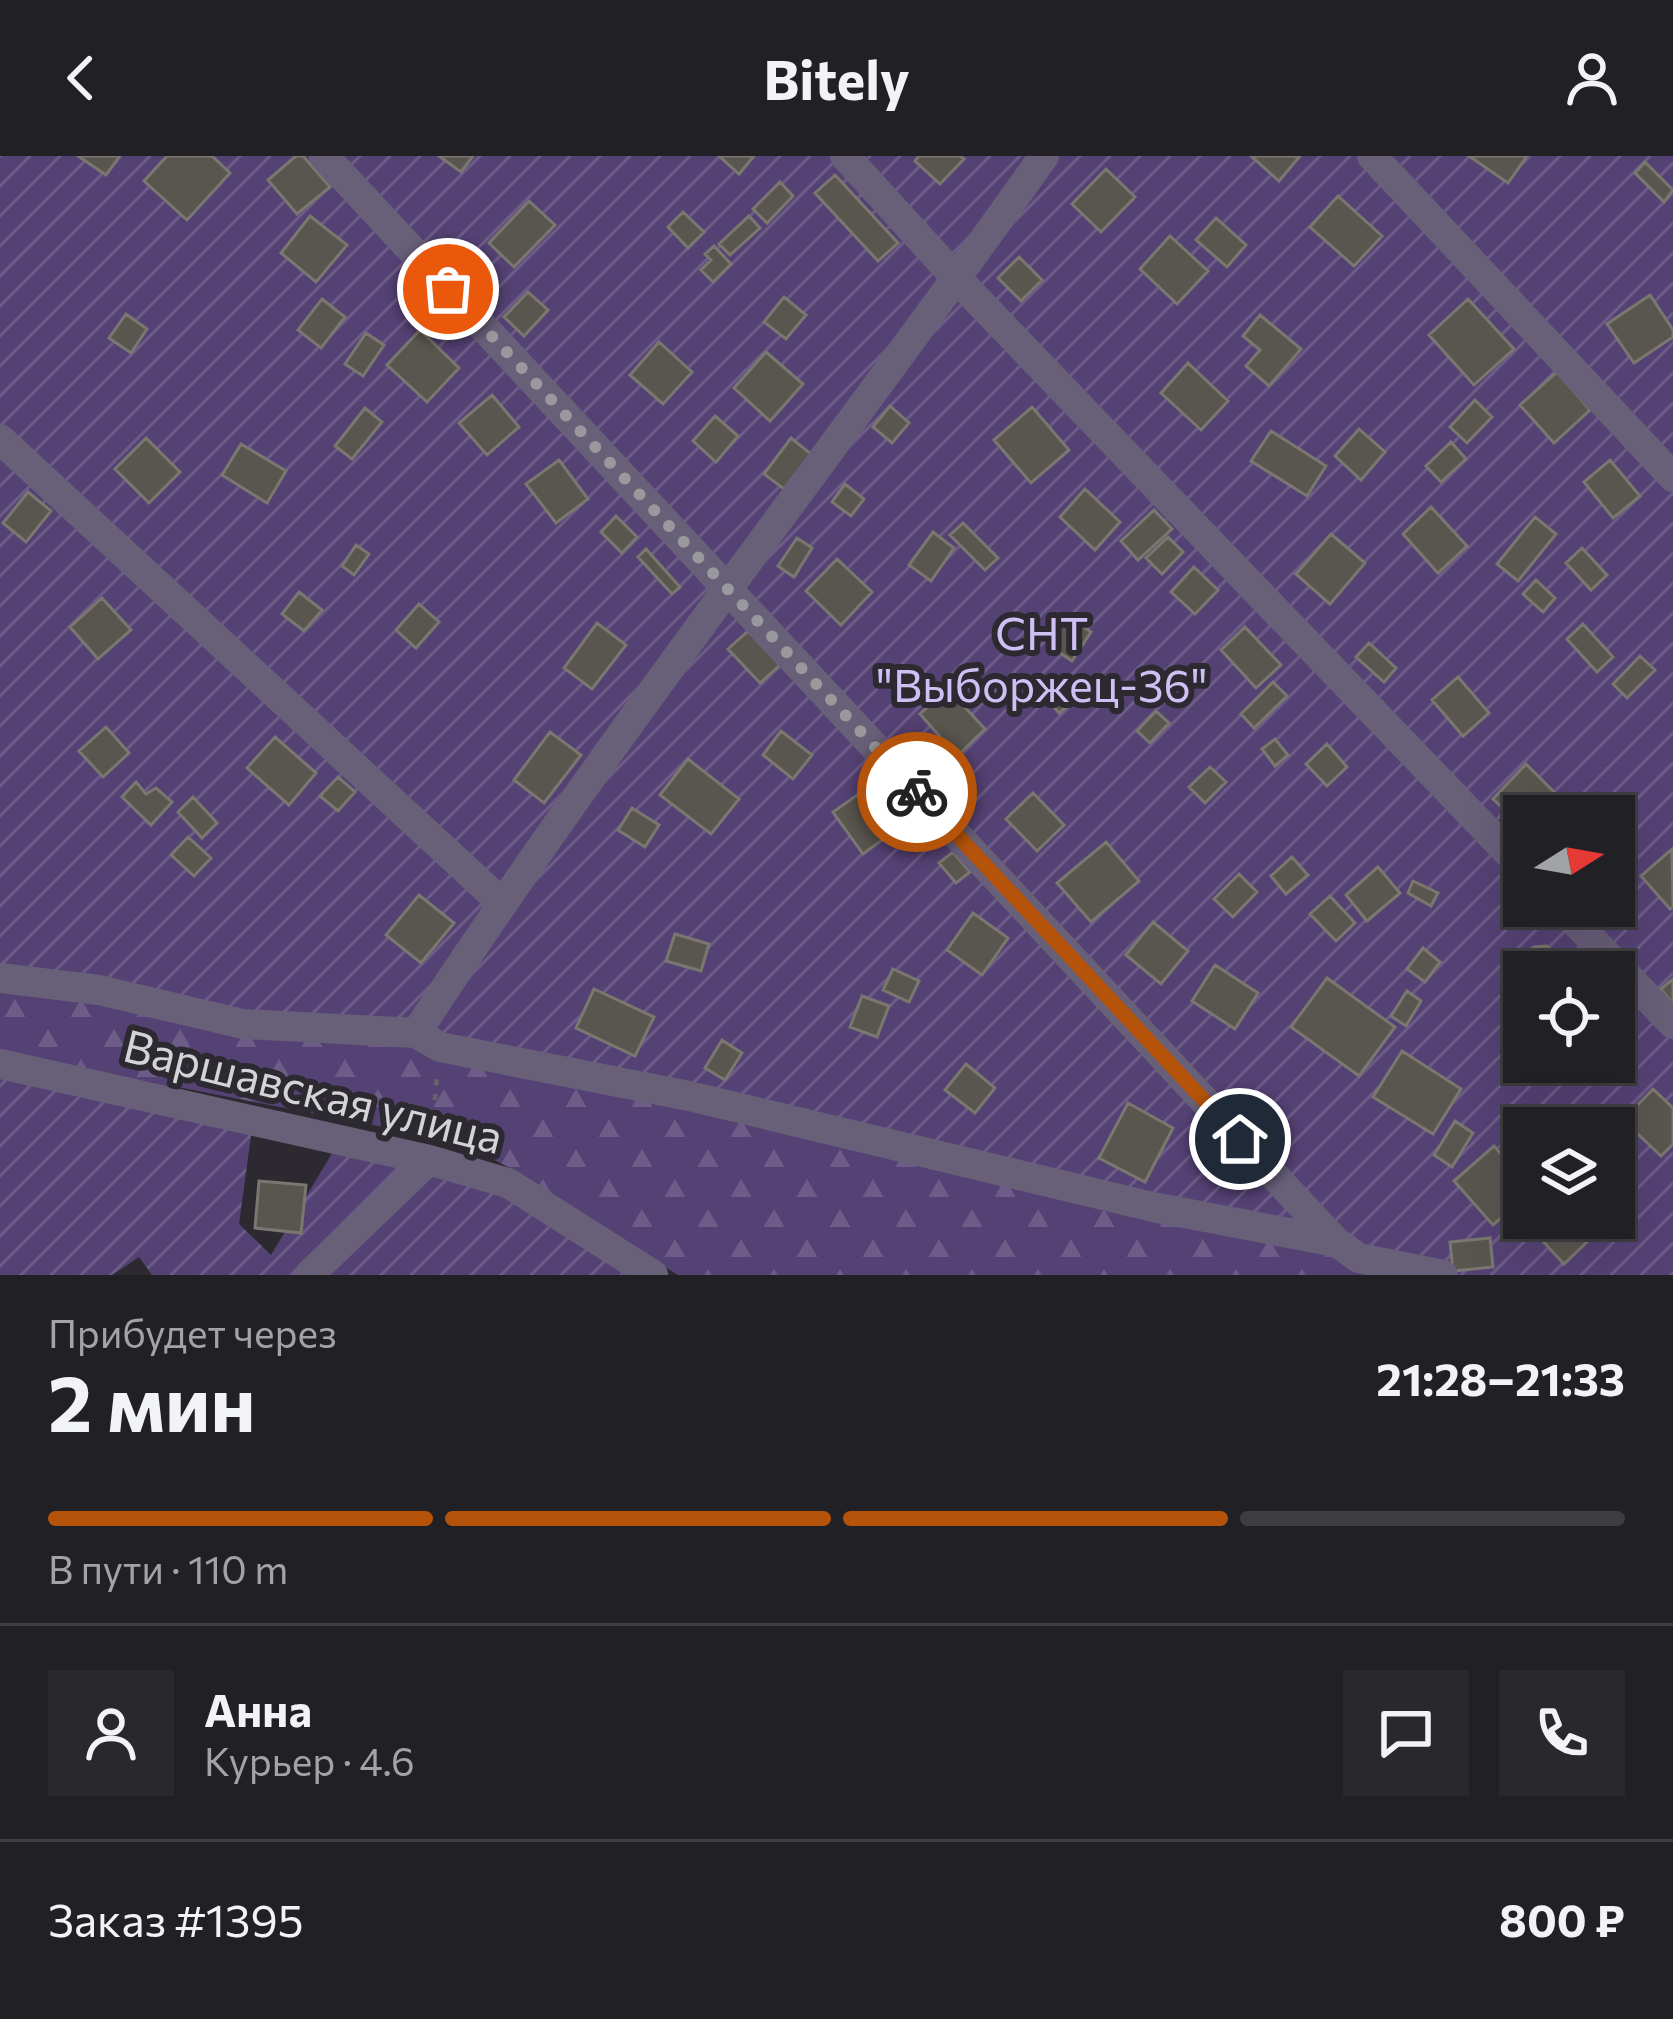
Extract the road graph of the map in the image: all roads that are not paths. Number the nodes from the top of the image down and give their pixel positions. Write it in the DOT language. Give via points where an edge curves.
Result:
graph roads {
  1 [pos="324,156"];
  2 [pos="845,156"];
  3 [pos="1044,156"];
  4 [pos="1372,156"];
  5 [pos="957,279"];
  6 [pos="0,439"];
  7 [pos="1673,477"];
  8 [pos="727,587"];
  9 [pos="1503,847"];
  10 [pos="501,902"];
  11 [pos="1580,927"];
  12 [pos="0,978"];
  13 [pos="1673,1024"];
  14 [pos="428,1040"];
  15 [pos="0,1064"];
  16 [pos="429,1160"];
  17 [pos="1351,1258"];
  18 [pos="309,1275"];
  19 [pos="653,1275"];
  20 [pos="1443,1275"];
  1 -- 8 [label="street"];
  2 -- 5 [label="street"];
  3 -- 5 [label="street"];
  4 -- 7 [label="street"];
  5 -- 8 [label="street"];
  5 -- 9 [label="street"];
  6 -- 10 [label="street"];
  8 -- 10 [label="street"];
  8 -- 17 [label="street"];
  10 -- 14 [label="street"];
  11 -- 13 [label="street"];
  12 -- 14 [label="street" via="99,990 243,1024"];
  14 -- 17 [label="street"];
  15 -- 16 [label="street, Варшавская улица"];
  16 -- 18 [label="street"];
  16 -- 19 [label="street, Варшавская улица" via="508,1183"];
  17 -- 20 [label="street"];
}
